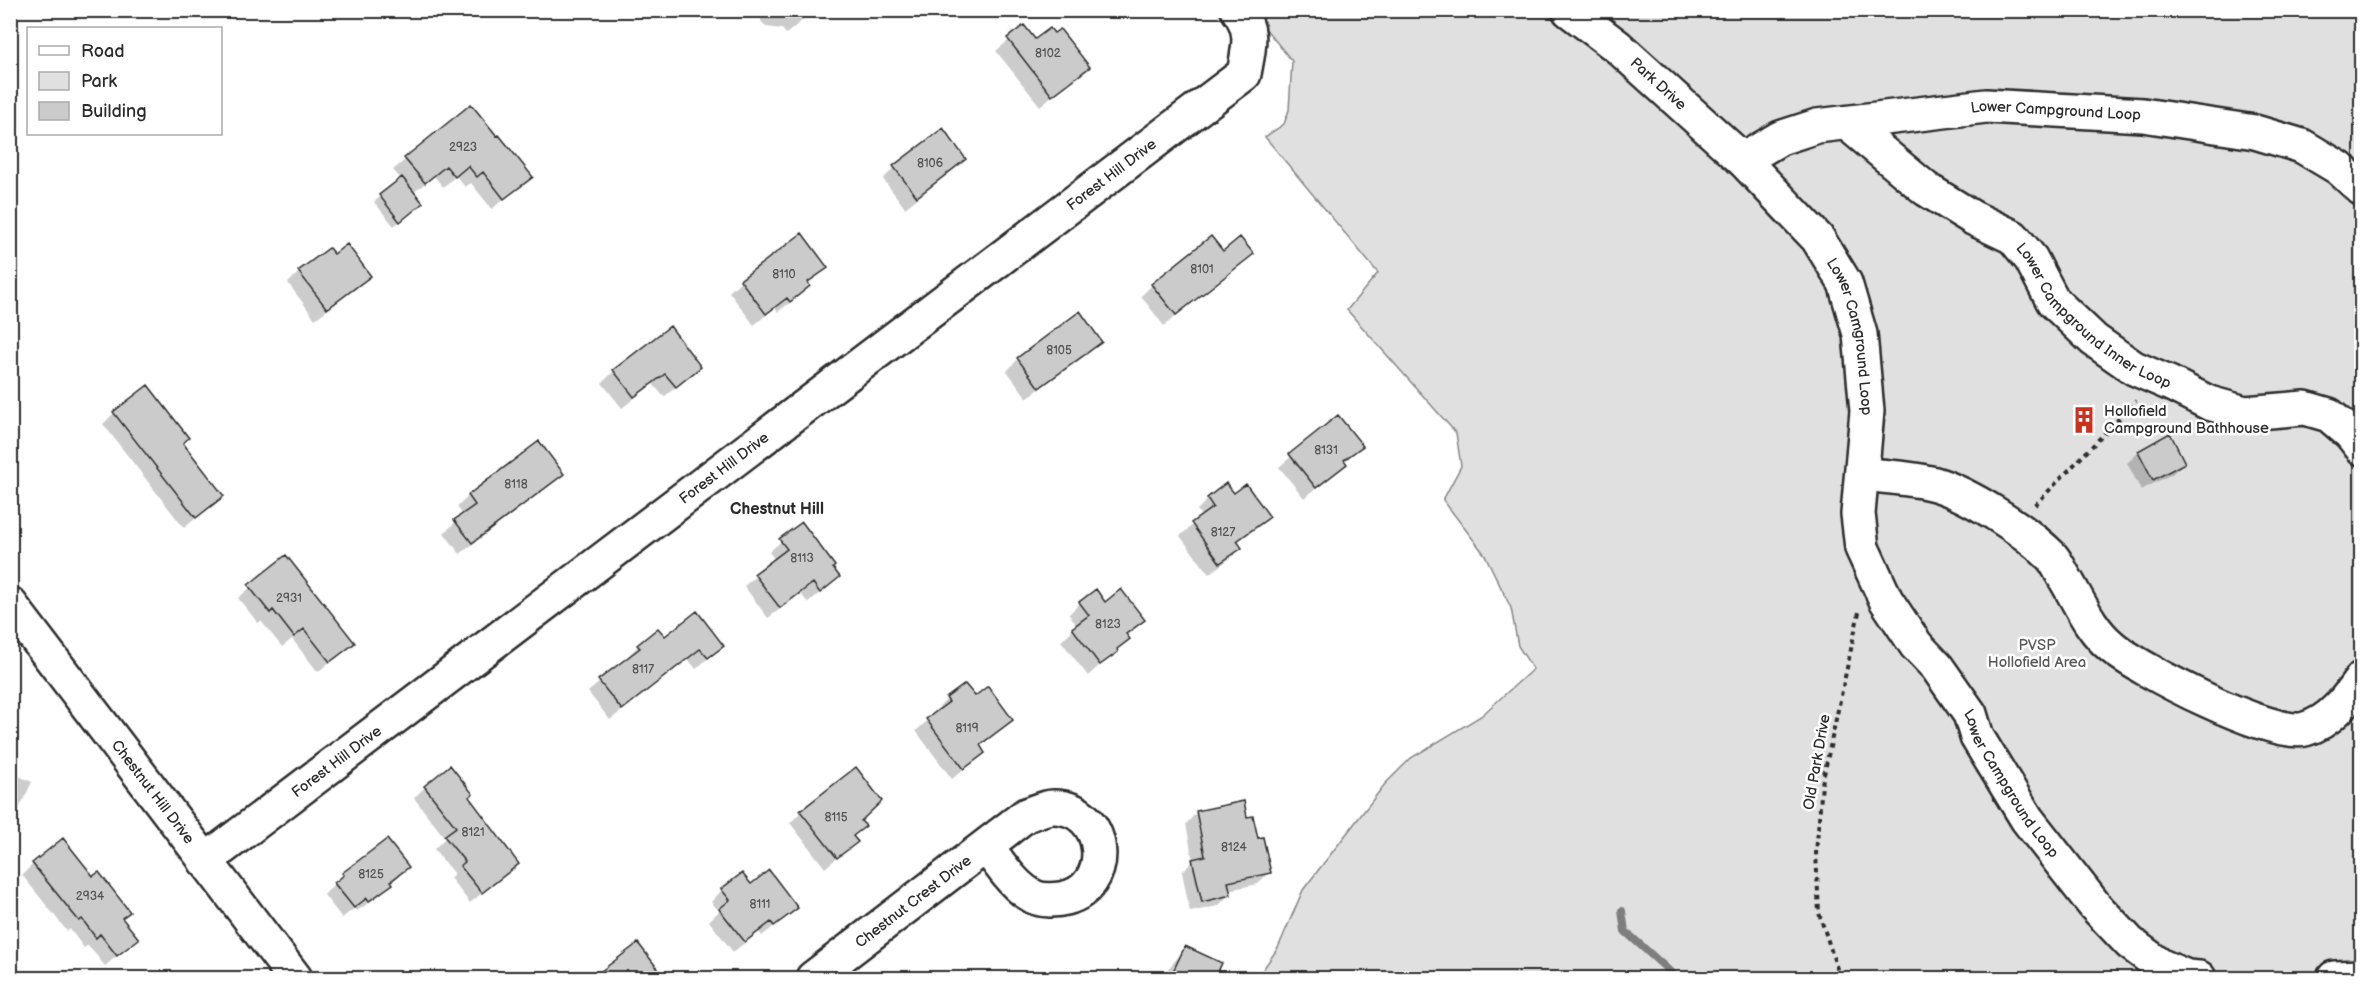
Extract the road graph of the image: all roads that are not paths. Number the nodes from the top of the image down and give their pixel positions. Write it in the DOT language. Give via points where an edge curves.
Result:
graph roads {
  1 [pos="1238,10"];
  2 [pos="1569,10"];
  3 [pos="1847,123"];
  4 [pos="1743,160"];
  5 [pos="2361,189"];
  6 [pos="2361,448"];
  7 [pos="1863,474"];
  8 [pos="1862,548"];
  9 [pos="12,610"];
  10 [pos="2361,678"];
  11 [pos="987,847"];
  12 [pos="205,861"];
  13 [pos="2361,977"];
  14 [pos="296,978"];
  15 [pos="813,978"];
  16 [pos="2199,978"];
  17 [pos="2334,978"];
  1 -- 12 [label="street, Forest Hill Drive" via="1250,36 1244,74"];
  2 -- 4 [label="street, Park Drive" via="1618,47"];
  3 -- 4 [label="street, Lower Campground Loop" via="1817,126 1780,138"];
  3 -- 5 [label="street, Lower Campground Loop" via="1986,105 2144,115 2255,132 2302,146 2339,168"];
  3 -- 6 [label="street, Lower Campground Inner Loop" via="1926,189 2013,237 2031,259 2053,301 2094,340 2134,368 2209,403 2245,413 2305,408 2329,415"];
  4 -- 7 [label="street, Lower Camground Loop" via="1818,239 1845,283 1860,334 1867,411"];
  7 -- 8 [label="street, Lower Camground Loop" via="1858,514"];
  7 -- 10 [label="street" via="1934,484 1973,500 2052,557 2089,621 2110,646 2146,670 2238,714 2277,727 2303,730 2319,724 2343,705"];
  8 -- 16 [label="street, Lower Campground Loop" via="1886,600 1970,714 1977,737 2027,819 2095,906 2130,943 2161,966"];
  9 -- 12 [label="street, Chestnut Hill Drive"];
  11 -- 11 [label="street, Chestnut Crest Drive" via="1026,815 1052,807 1070,810 1090,824 1099,845 1098,868 1088,886 1071,897 1049,901 1017,885"];
  11 -- 15 [label="street, Chestnut Crest Drive"];
  12 -- 14 [label="street, Chestnut Hill Drive"];
  13 -- 17 [label="street"];
}
